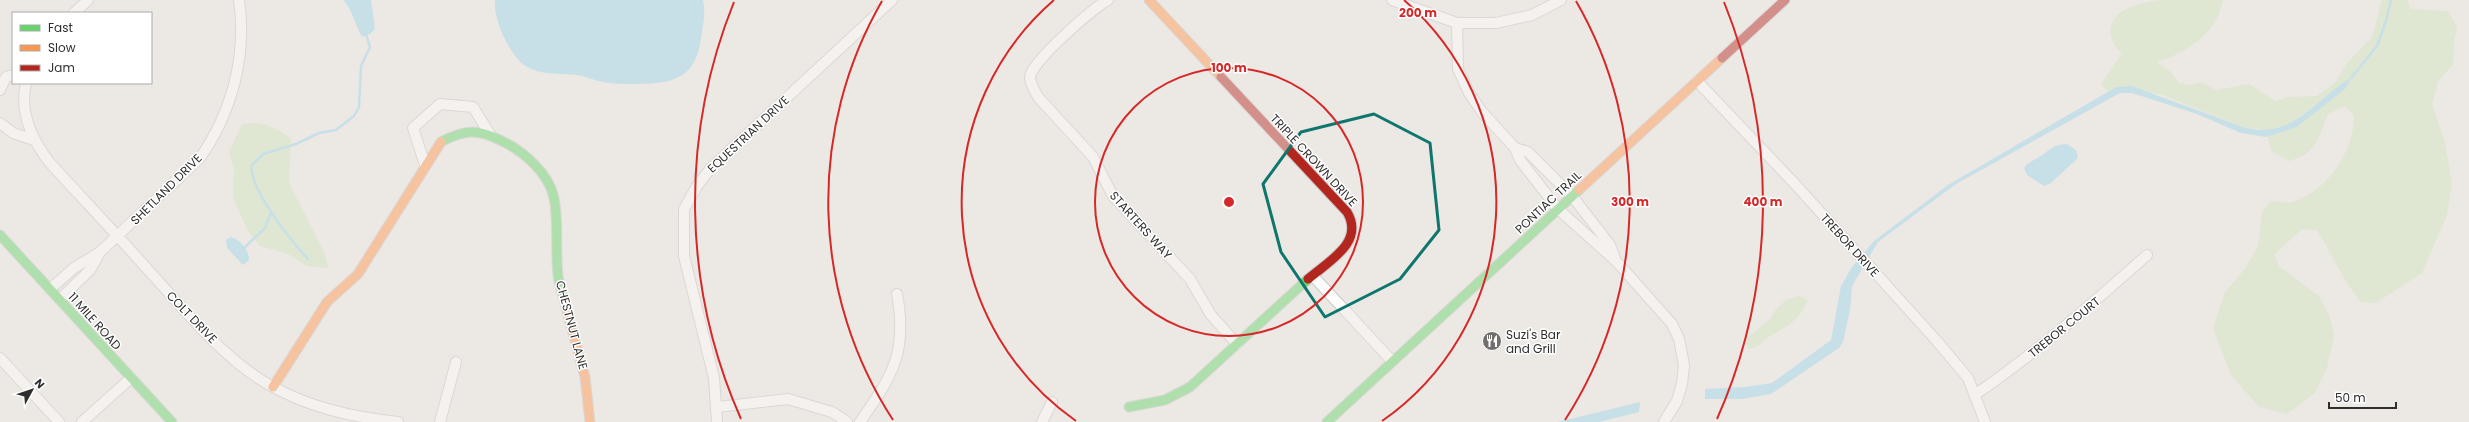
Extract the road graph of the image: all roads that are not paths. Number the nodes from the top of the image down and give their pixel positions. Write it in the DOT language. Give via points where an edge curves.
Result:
graph roads {
  1 [pos="88,0"];
  2 [pos="239,0"];
  3 [pos="892,0"];
  4 [pos="1108,0"];
  5 [pos="1149,0"];
  6 [pos="1392,0"];
  7 [pos="1561,0"];
  8 [pos="1785,0"];
  9 [pos="75,12"];
  10 [pos="1457,23"];
  11 [pos="12,75"];
  12 [pos="1697,81"];
  13 [pos="26,84"];
  14 [pos="0,90"];
  15 [pos="0,123"];
  16 [pos="491,136"];
  17 [pos="34,140"];
  18 [pos="1515,148"];
  19 [pos="425,165"];
  20 [pos="1572,196"];
  21 [pos="1558,209"];
  22 [pos="0,235"];
  23 [pos="118,236"];
  24 [pos="100,252"];
  25 [pos="2147,255"];
  26 [pos="1616,261"];
  27 [pos="1313,276"];
  28 [pos="50,289"];
  29 [pos="897,294"];
  30 [pos="60,299"];
  31 [pos="1237,344"];
  32 [pos="0,358"];
  33 [pos="1392,361"];
  34 [pos="456,362"];
  35 [pos="131,378"];
  36 [pos="273,387"];
  37 [pos="1976,394"];
  38 [pos="1052,402"];
  39 [pos="718,407"];
  40 [pos="1129,407"];
  41 [pos="354,419"];
  42 [pos="59,422"];
  43 [pos="82,422"];
  44 [pos="172,422"];
  45 [pos="398,422"];
  46 [pos="440,422"];
  47 [pos="590,422"];
  48 [pos="717,422"];
  49 [pos="847,422"];
  50 [pos="860,422"];
  51 [pos="1042,422"];
  52 [pos="1327,422"];
  53 [pos="1664,422"];
  54 [pos="1985,422"];
  1 -- 9 [label="street"];
  2 -- 23 [label="street, SHETLAND DRIVE" via="242,22 239,66 219,126 200,158"];
  3 -- 39 [label="street, EQUESTRIAN DRIVE" via="711,168 684,209 684,256 714,378"];
  4 -- 31 [label="street, STARTERS WAY" via="1081,21 1037,63 1030,77 1032,85 1038,97 1094,156 1113,196 1190,279 1211,315"];
  5 -- 27 [label="street, TRIPLE CROWN DRIVE" via="1352,220 1352,237"];
  6 -- 10 [label="street"];
  7 -- 10 [label="street" via="1524,17 1496,23"];
  8 -- 12 [label="street, PONTIAC TRAIL"];
  10 -- 18 [label="street" via="1458,69 1469,93 1482,112"];
  11 -- 14 [label="street" via="6,77"];
  12 -- 20 [label="street, PONTIAC TRAIL"];
  12 -- 37 [label="street, TREBOR DRIVE" via="1966,374"];
  13 -- 17 [label="street, COLT DRIVE" via="26,114"];
  15 -- 17 [label="street" via="13,133"];
  16 -- 19 [label="street, CHESTNUT LANE" via="475,131 456,134 440,143"];
  16 -- 19 [label="street" via="474,107 440,104 413,128"];
  16 -- 47 [label="street, CHESTNUT LANE" via="520,150 542,174 554,197 558,276 585,377"];
  17 -- 23 [label="street, COLT DRIVE" via="50,162"];
  18 -- 20 [label="street" via="1528,152"];
  18 -- 21 [label="street" via="1520,160"];
  19 -- 36 [label="street, CHESTNUT LANE" via="358,274 327,302"];
  20 -- 21 [label="street, PONTIAC TRAIL"];
  20 -- 26 [label="street" via="1610,245"];
  21 -- 26 [label="street"];
  21 -- 33 [label="street, PONTIAC TRAIL"];
  22 -- 28 [label="street, 11 MILE ROAD"];
  23 -- 24 [label="street, SHETLAND DRIVE"];
  23 -- 36 [label="street, COLT DRIVE" via="208,334 238,362"];
  24 -- 28 [label="street, SHETLAND DRIVE" via="74,268"];
  24 -- 30 [label="street, SHETLAND DRIVE" via="90,270"];
  25 -- 37 [label="street, TREBOR COURT" via="2103,295 2013,368"];
  26 -- 53 [label="street" via="1664,313 1679,339 1684,365 1682,384 1677,401"];
  27 -- 31 [label="street, TRIPLE CROWN DRIVE"];
  27 -- 33 [label="street"];
  28 -- 30 [label="street, 11 MILE ROAD"];
  29 -- 50 [label="street" via="901,316 900,345 888,380"];
  30 -- 35 [label="street, 11 MILE ROAD"];
  31 -- 40 [label="street, TRIPLE CROWN DRIVE" via="1178,395"];
  32 -- 42 [label="street"];
  33 -- 52 [label="street, PONTIAC TRAIL"];
  34 -- 46 [label="street"];
  35 -- 43 [label="street"];
  35 -- 44 [label="street, 11 MILE ROAD"];
  36 -- 41 [label="street, COLT DRIVE" via="308,403"];
  37 -- 54 [label="street, TREBOR DRIVE"];
  38 -- 51 [label="street"];
  39 -- 48 [label="street, EQUESTRIAN DRIVE"];
  39 -- 49 [label="street" via="788,399 832,412"];
  41 -- 45 [label="street, COLT DRIVE"];
}
